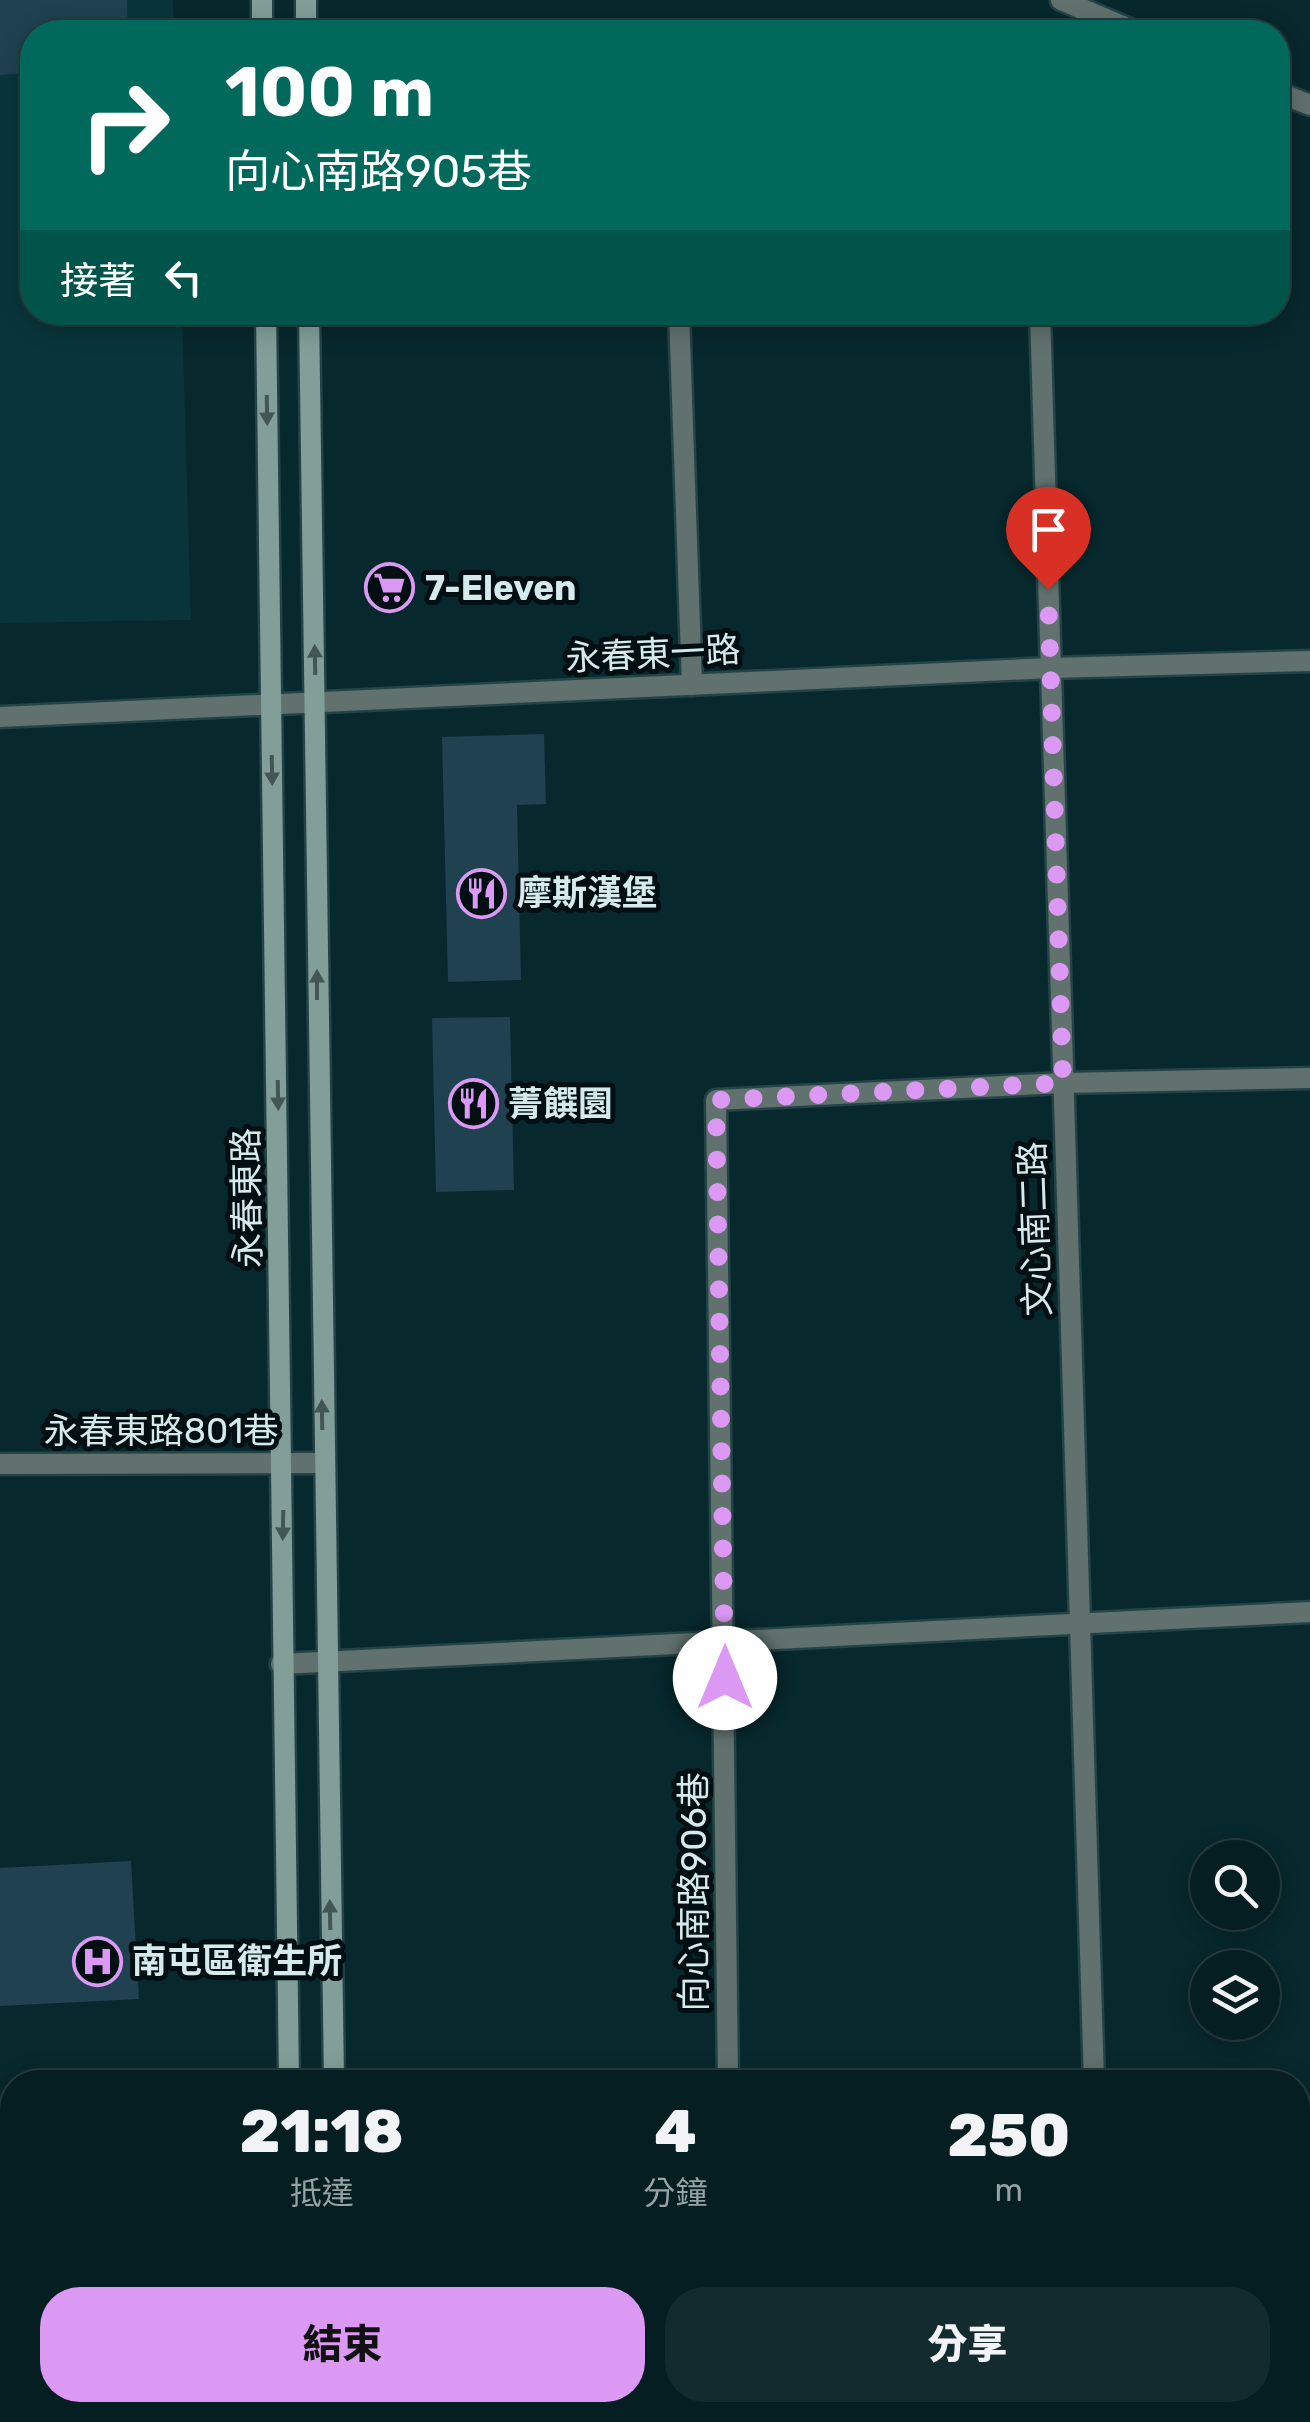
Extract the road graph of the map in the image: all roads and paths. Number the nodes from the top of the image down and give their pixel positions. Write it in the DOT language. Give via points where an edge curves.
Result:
graph roads {
  1 [pos="1061,0"];
  2 [pos="1090,12"];
  3 [pos="1086,20"];
  4 [pos="1109,20"];
  5 [pos="266,325"];
  6 [pos="308,325"];
  7 [pos="679,325"];
  8 [pos="1040,325"];
  9 [pos="1310,661"];
  10 [pos="1051,668"];
  11 [pos="692,684"];
  12 [pos="270,704"];
  13 [pos="316,705"];
  14 [pos="0,717"];
  15 [pos="1310,1078"];
  16 [pos="1063,1083"];
  17 [pos="284,1462"];
  18 [pos="322,1463"];
  19 [pos="0,1464"];
  20 [pos="1310,1612"];
  21 [pos="1080,1624"];
  22 [pos="725,1642"];
  23 [pos="325,1662"];
  24 [pos="281,1664"];
  25 [pos="289,2070"];
  26 [pos="334,2070"];
  27 [pos="728,2070"];
  28 [pos="1094,2070"];
  1 -- 2 [label="street"];
  2 -- 3 [label="street"];
  2 -- 4 [label="street"];
  5 -- 12 [label="street, 永春東路, one-way"];
  13 -- 6 [label="street, 永春東路, one-way"];
  7 -- 11 [label="street"];
  8 -- 10 [label="street, 文心南二路"];
  9 -- 10 [label="street, 永春東一路"];
  10 -- 11 [label="street, 永春東一路"];
  10 -- 16 [label="street, 文心南二路"];
  11 -- 13 [label="street, 永春東一路"];
  12 -- 13 [label="street, 永春東一路"];
  12 -- 14 [label="street, 永春東一路"];
  12 -- 17 [label="street, 永春東路, one-way"];
  18 -- 13 [label="street, 永春東路, one-way"];
  15 -- 16 [label="street"];
  16 -- 21 [label="street, 文心南二路"];
  16 -- 22 [label="street, 向心南路906巷" via="716,1100"];
  17 -- 18 [label="street, 永春東路801巷"];
  17 -- 19 [label="street, 永春東路801巷"];
  17 -- 24 [label="street, 永春東路, one-way"];
  18 -- 23 [label="street, 永春東路"];
  20 -- 21 [label="street"];
  21 -- 22 [label="street"];
  21 -- 28 [label="street, 文心南二路"];
  22 -- 23 [label="street"];
  22 -- 27 [label="street, 向心南路906巷"];
  23 -- 24 [label="street"];
  26 -- 23 [label="street, 永春東路, one-way"];
  24 -- 25 [label="street, 永春東路"];
}
